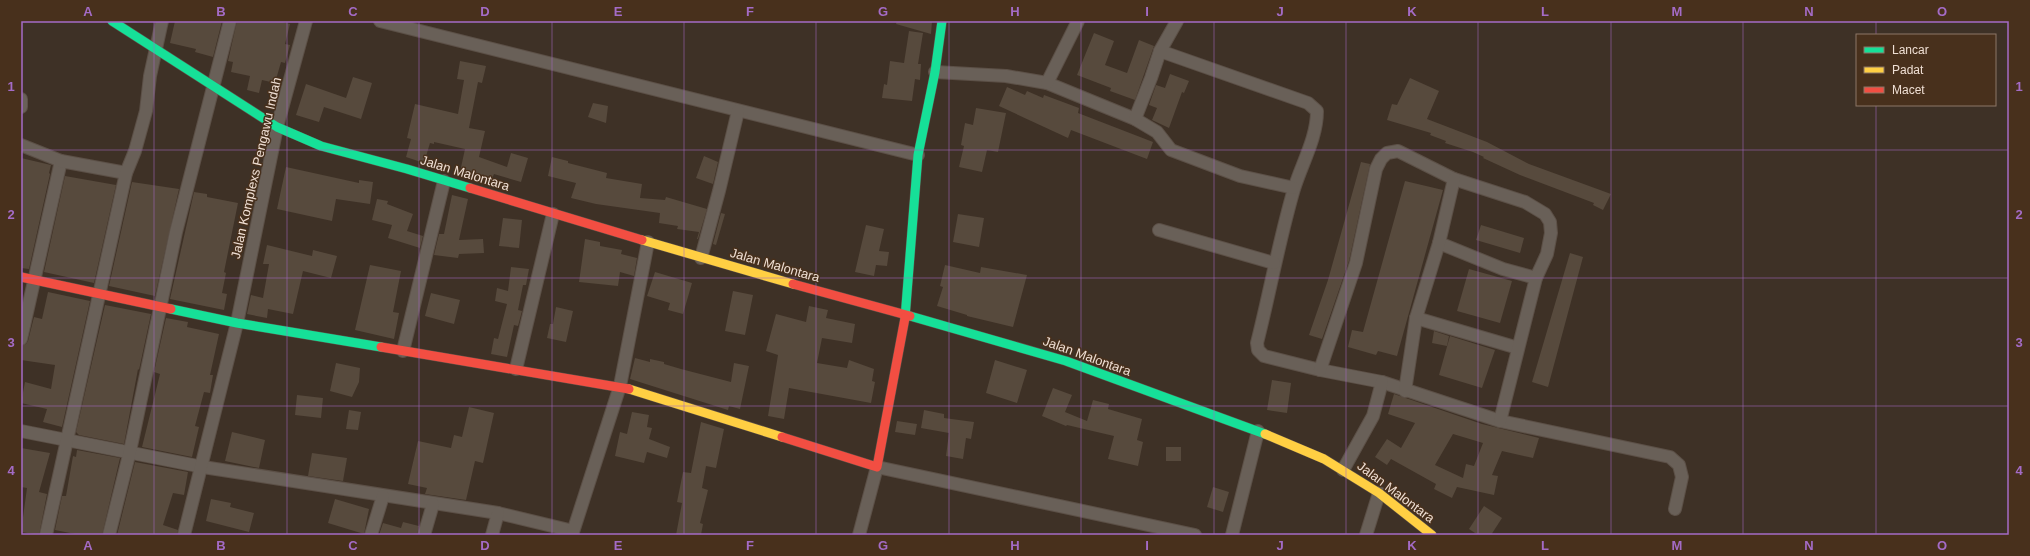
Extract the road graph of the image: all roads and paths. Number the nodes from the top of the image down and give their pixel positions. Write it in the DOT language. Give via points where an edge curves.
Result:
graph roads {
  1 [pos="112,21"];
  2 [pos="162,21"];
  3 [pos="230,21"];
  4 [pos="306,21"];
  5 [pos="380,21"];
  6 [pos="942,21"];
  7 [pos="1078,21"];
  8 [pos="1177,21"];
  9 [pos="154,50"];
  10 [pos="1160,51"];
  11 [pos="935,72"];
  12 [pos="1047,83"];
  13 [pos="214,87"];
  14 [pos="738,111"];
  15 [pos="1134,119"];
  16 [pos="277,127"];
  17 [pos="21,146"];
  18 [pos="918,155"];
  19 [pos="61,161"];
  20 [pos="126,173"];
  21 [pos="1454,179"];
  22 [pos="444,180"];
  23 [pos="1294,188"];
  24 [pos="552,214"];
  25 [pos="1159,230"];
  26 [pos="648,242"];
  27 [pos="1439,244"];
  28 [pos="701,258"];
  29 [pos="1274,263"];
  30 [pos="21,277"];
  31 [pos="1536,278"];
  32 [pos="34,280"];
  33 [pos="98,293"];
  34 [pos="162,306"];
  35 [pos="906,314"];
  36 [pos="1416,318"];
  37 [pos="237,323"];
  38 [pos="21,339"];
  39 [pos="1518,348"];
  40 [pos="403,351"];
  41 [pos="516,369"];
  42 [pos="1320,370"];
  43 [pos="1382,382"];
  44 [pos="620,386"];
  45 [pos="1405,391"];
  46 [pos="1500,420"];
  47 [pos="21,431"];
  48 [pos="1258,431"];
  49 [pos="67,440"];
  50 [pos="130,451"];
  51 [pos="203,467"];
  52 [pos="877,467"];
  53 [pos="1343,470"];
  54 [pos="1379,493"];
  55 [pos="383,496"];
  56 [pos="433,504"];
  57 [pos="1675,509"];
  58 [pos="498,513"];
  59 [pos="572,533"];
  60 [pos="46,535"];
  61 [pos="109,535"];
  62 [pos="184,535"];
  63 [pos="371,535"];
  64 [pos="424,535"];
  65 [pos="492,535"];
  66 [pos="858,535"];
  67 [pos="1195,535"];
  68 [pos="1232,535"];
  69 [pos="1366,535"];
  70 [pos="1432,535"];
  1 -- 9 [label="street, Jalan Malontara"];
  2 -- 9 [label="street"];
  3 -- 13 [label="street"];
  4 -- 16 [label="street, Jalan Komplexs Pengawu Indah"];
  5 -- 14 [label="street"];
  6 -- 11 [label="street"];
  7 -- 12 [label="street"];
  8 -- 10 [label="street"];
  9 -- 13 [label="street, Jalan Malontara"];
  9 -- 20 [label="street" via="146,111"];
  10 -- 15 [label="street"];
  10 -- 23 [label="street" via="1308,103 1317,111 1317,125"];
  11 -- 12 [label="street" via="1006,76"];
  11 -- 18 [label="street"];
  12 -- 15 [label="street"];
  13 -- 16 [label="street, Jalan Malontara"];
  13 -- 34 [label="street" via="176,232"];
  14 -- 18 [label="street"];
  14 -- 28 [label="street"];
  15 -- 23 [label="street" via="1157,132 1171,150 1240,176"];
  16 -- 22 [label="street, Jalan Malontara" via="321,146"];
  16 -- 37 [label="street, Jalan Komplexs Pengawu Indah"];
  17 -- 19 [label="street"];
  18 -- 35 [label="street"];
  19 -- 20 [label="street"];
  19 -- 32 [label="street"];
  20 -- 33 [label="street"];
  21 -- 27 [label="street"];
  21 -- 31 [label="street" via="1525,202 1545,214 1550,222 1550,240 1547,254"];
  21 -- 42 [label="street" via="1398,151 1387,153 1381,159 1373,182 1356,264"];
  22 -- 24 [label="street, Jalan Malontara"];
  22 -- 40 [label="street"];
  23 -- 29 [label="street"];
  24 -- 26 [label="street, Jalan Malontara"];
  24 -- 41 [label="street"];
  25 -- 29 [label="street"];
  26 -- 28 [label="street, Jalan Malontara"];
  26 -- 44 [label="street"];
  27 -- 31 [label="street" via="1503,269"];
  27 -- 36 [label="street"];
  28 -- 35 [label="street, Jalan Malontara"];
  29 -- 42 [label="street" via="1257,343 1258,350 1264,356"];
  30 -- 32 [label="street"];
  31 -- 39 [label="street"];
  32 -- 33 [label="street"];
  32 -- 38 [label="street"];
  33 -- 34 [label="street"];
  33 -- 49 [label="street"];
  34 -- 37 [label="street"];
  34 -- 50 [label="street"];
  35 -- 48 [label="street, Jalan Malontara" via="1015,344"];
  35 -- 52 [label="street"];
  36 -- 39 [label="street"];
  36 -- 45 [label="street"];
  37 -- 40 [label="street"];
  37 -- 51 [label="street, Jalan Komplexs Pengawu Indah"];
  39 -- 46 [label="street"];
  40 -- 41 [label="street"];
  41 -- 44 [label="street"];
  42 -- 43 [label="street"];
  43 -- 45 [label="street"];
  43 -- 53 [label="street" via="1373,416"];
  44 -- 52 [label="street"];
  44 -- 59 [label="street"];
  45 -- 46 [label="street"];
  46 -- 57 [label="street" via="1670,457 1679,465 1682,477"];
  47 -- 49 [label="street"];
  48 -- 53 [label="street, Jalan Malontara" via="1324,459"];
  48 -- 68 [label="street"];
  49 -- 50 [label="street"];
  49 -- 60 [label="street"];
  50 -- 51 [label="street"];
  50 -- 61 [label="street"];
  51 -- 55 [label="street"];
  51 -- 62 [label="street, Jalan Komplexs Pengawu Indah"];
  52 -- 66 [label="street"];
  52 -- 67 [label="street"];
  53 -- 54 [label="street, Jalan Malontara"];
  54 -- 69 [label="street"];
  54 -- 70 [label="street, Jalan Malontara"];
  55 -- 56 [label="street"];
  55 -- 63 [label="street"];
  56 -- 58 [label="street"];
  56 -- 64 [label="street"];
  58 -- 59 [label="street"];
  58 -- 65 [label="street"];
}
